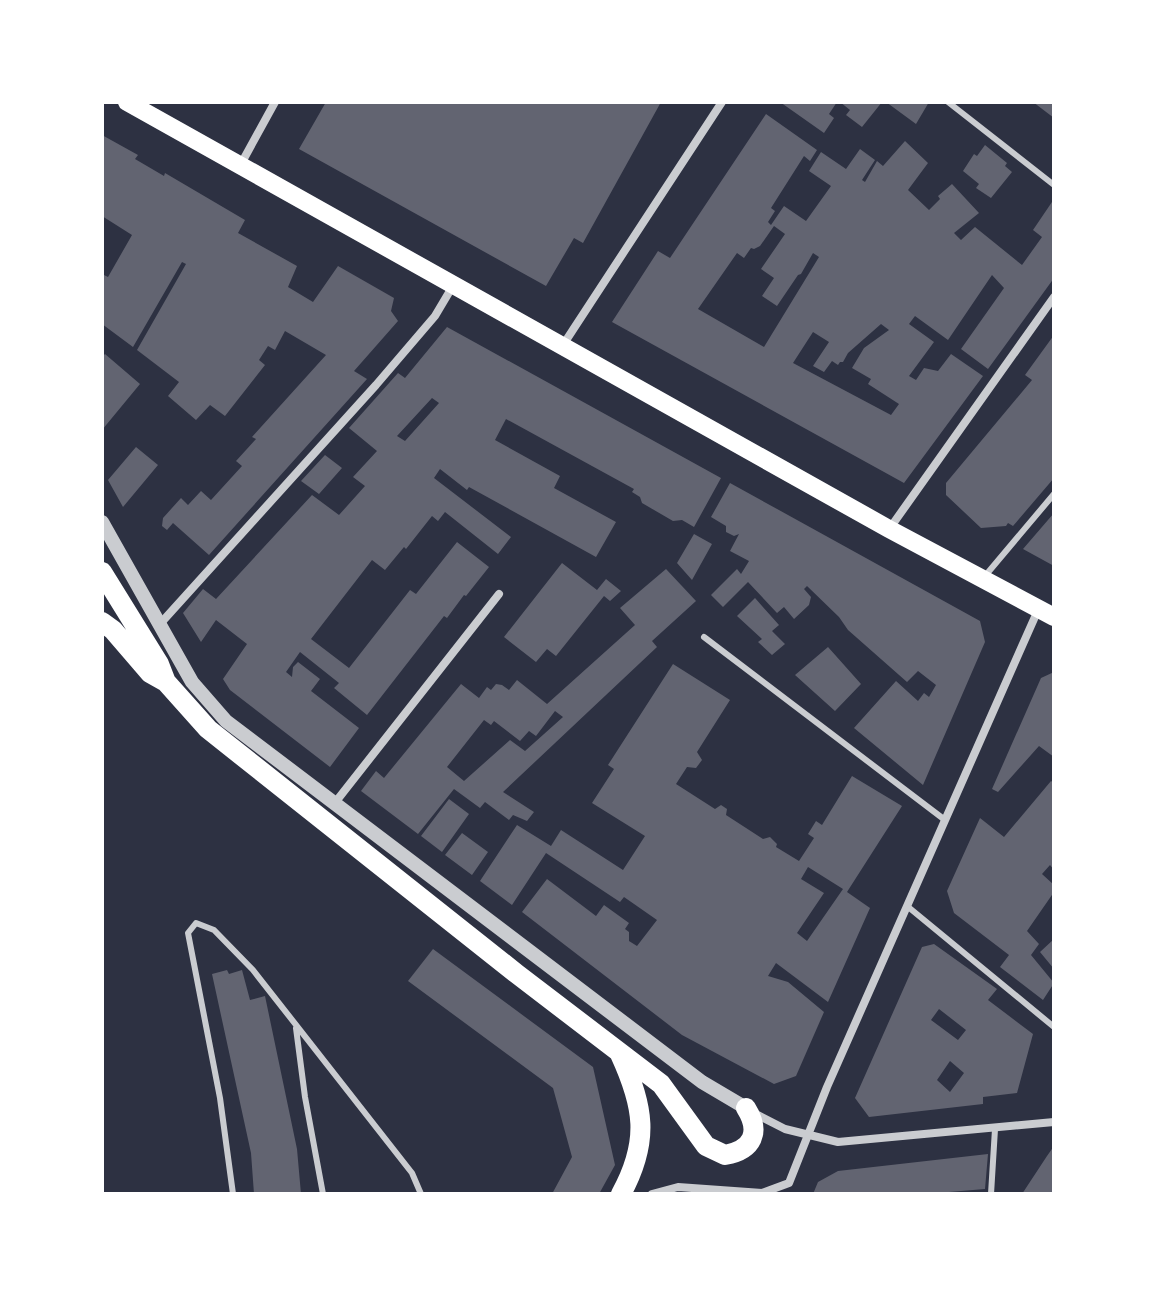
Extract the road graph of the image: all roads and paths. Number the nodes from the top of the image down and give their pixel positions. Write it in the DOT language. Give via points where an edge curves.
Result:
graph roads {
  1 [pos="127,102"];
  2 [pos="275,102"];
  3 [pos="722,102"];
  4 [pos="948,102"];
  5 [pos="240,165"];
  6 [pos="1054,185"];
  7 [pos="454,284"];
  8 [pos="1054,297"];
  9 [pos="563,345"];
  10 [pos="1054,494"];
  11 [pos="102,522"];
  12 [pos="889,529"];
  13 [pos="102,572"];
  14 [pos="982,579"];
  15 [pos="499,594"];
  16 [pos="1046,613"];
  17 [pos="102,622"];
  18 [pos="159,625"];
  19 [pos="704,637"];
  20 [pos="166,682"];
  21 [pos="334,804"];
  22 [pos="945,820"];
  23 [pos="907,906"];
  24 [pos="296,1026"];
  25 [pos="1054,1027"];
  26 [pos="619,1051"];
  27 [pos="746,1108"];
  28 [pos="1054,1122"];
  29 [pos="995,1129"];
  30 [pos="808,1135"];
  31 [pos="789,1183"];
  32 [pos="233,1194"];
  33 [pos="323,1194"];
  34 [pos="421,1194"];
  35 [pos="621,1194"];
  36 [pos="652,1194"];
  37 [pos="784,1194"];
  38 [pos="991,1194"];
  1 -- 5 [label="main road"];
  2 -- 5 [label="street"];
  3 -- 9 [label="street"];
  4 -- 6 [label="lane"];
  5 -- 7 [label="main road"];
  7 -- 9 [label="main road"];
  7 -- 18 [label="street" via="435,316 376,385"];
  8 -- 12 [label="street"];
  9 -- 12 [label="main road"];
  10 -- 14 [label="lane"];
  11 -- 18 [label="street"];
  12 -- 14 [label="main road"];
  13 -- 20 [label="highway"];
  14 -- 16 [label="main road"];
  15 -- 21 [label="street"];
  16 -- 22 [label="street"];
  17 -- 20 [label="highway" via="150,673"];
  18 -- 21 [label="street" via="192,682 226,721"];
  19 -- 22 [label="lane"];
  20 -- 26 [label="highway" via="208,729"];
  21 -- 27 [label="street" via="702,1082"];
  22 -- 23 [label="street"];
  23 -- 25 [label="lane"];
  23 -- 30 [label="street"];
  24 -- 32 [label="lane" via="253,970 214,930 196,923 188,933"];
  24 -- 33 [label="lane"];
  24 -- 34 [label="lane" via="412,1173"];
  26 -- 27 [label="highway" via="661,1084 706,1146 716,1152 739,1152 751,1139 754,1121"];
  26 -- 35 [label="highway" via="635,1086 642,1124 639,1154"];
  27 -- 30 [label="street"];
  28 -- 29 [label="street"];
  29 -- 30 [label="street" via="838,1142"];
  29 -- 38 [label="lane"];
  30 -- 31 [label="street"];
  31 -- 36 [label="street" via="762,1193 678,1187"];
  31 -- 37 [label="lane"];
}
